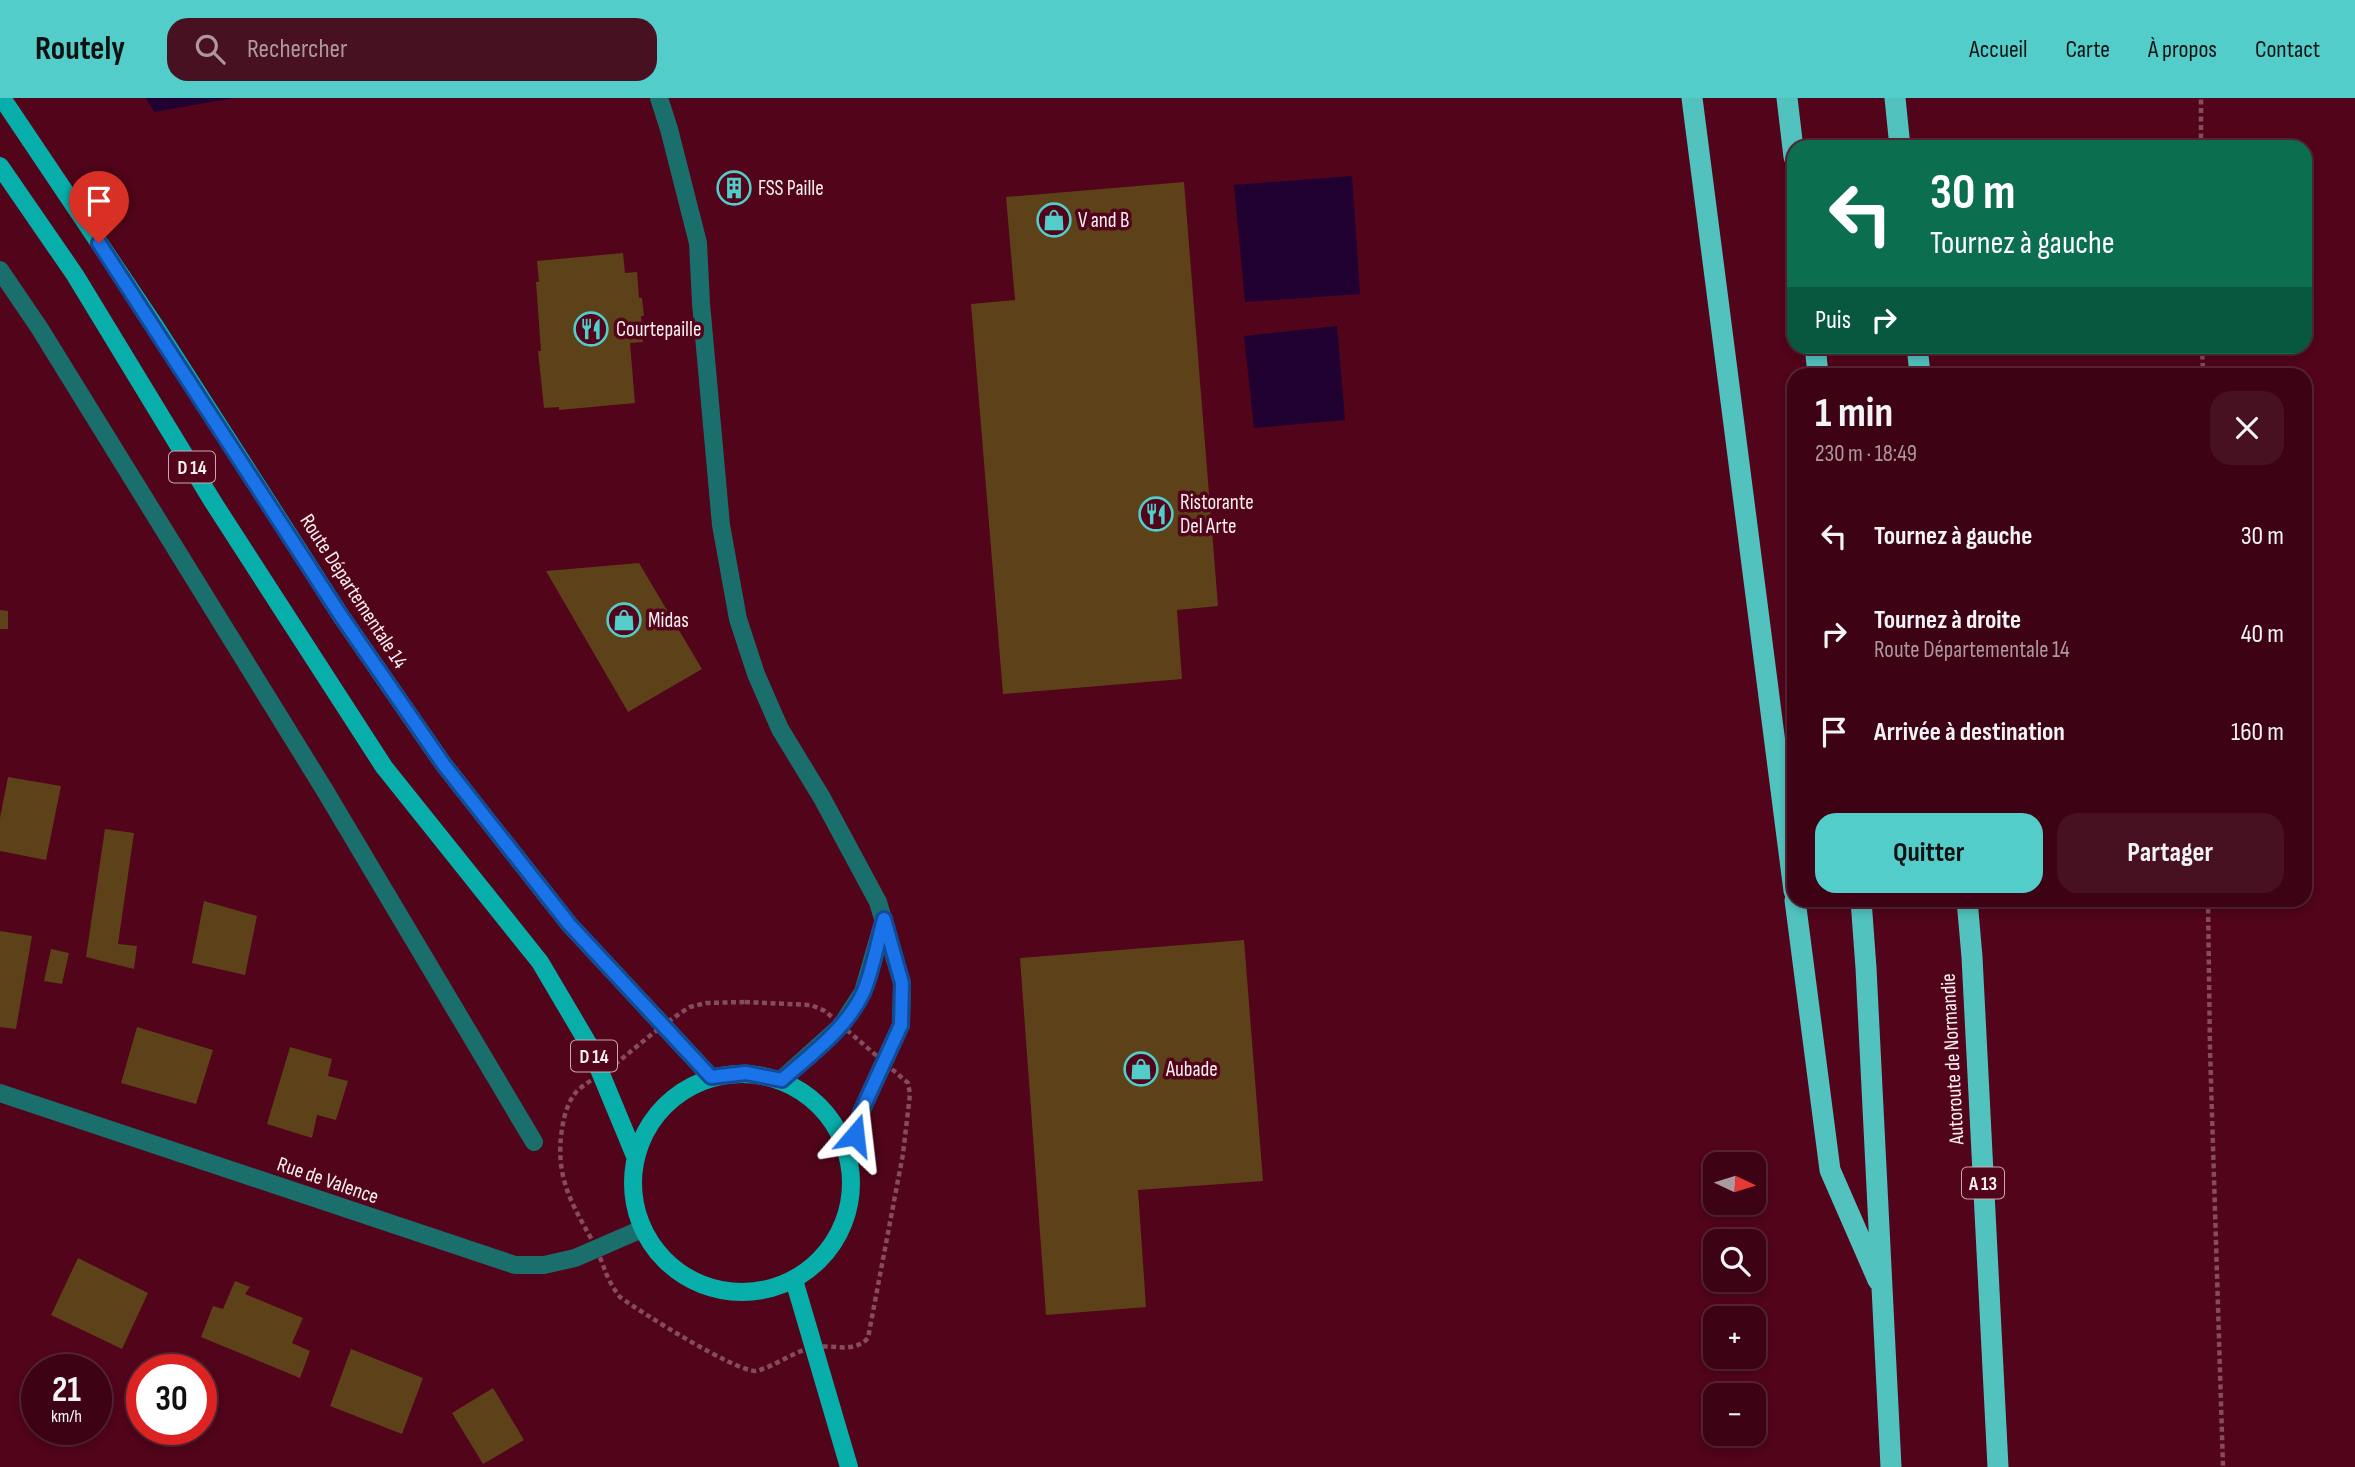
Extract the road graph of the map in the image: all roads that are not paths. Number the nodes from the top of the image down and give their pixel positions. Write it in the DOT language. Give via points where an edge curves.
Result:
graph roads {
  1 [pos="2,98"];
  2 [pos="659,98"];
  3 [pos="1687,98"];
  4 [pos="1692,98"];
  5 [pos="1787,98"];
  6 [pos="1895,98"];
  7 [pos="1696,135"];
  8 [pos="1792,140"];
  9 [pos="1899,140"];
  10 [pos="0,166"];
  11 [pos="3,279"];
  12 [pos="1787,837"];
  13 [pos="1796,907"];
  14 [pos="1862,907"];
  15 [pos="1968,907"];
  16 [pos="884,919"];
  17 [pos="711,1077"];
  18 [pos="782,1080"];
  19 [pos="0,1093"];
  20 [pos="534,1142"];
  21 [pos="635,1156"];
  22 [pos="849,1158"];
  23 [pos="642,1228"];
  24 [pos="794,1280"];
  25 [pos="1883,1291"];
  26 [pos="849,1467"];
  27 [pos="1891,1467"];
  28 [pos="1998,1467"];
  1 -- 17 [label="main road, Route Départementale 14 / D 14" via="341,616 444,765 569,924"];
  2 -- 16 [label="street" via="698,243 722,525 738,618 780,729 822,798"];
  3 -- 7 [label="highway"];
  4 -- 7 [label="highway"];
  5 -- 8 [label="highway"];
  6 -- 9 [label="highway"];
  7 -- 12 [label="highway"];
  10 -- 21 [label="main road, D 14" via="75,275 213,502 384,767 540,962 589,1045 595,1079"];
  11 -- 20 [label="street" via="40,329 316,777"];
  13 -- 25 [label="highway" via="1830,1170"];
  14 -- 25 [label="highway"];
  15 -- 28 [label="highway, Autoroute de Normandie / A 13"];
  16 -- 18 [label="street" via="863,992 841,1026"];
  16 -- 22 [label="street" via="902,983 901,1025 861,1112"];
  17 -- 18 [label="main road" via="746,1073"];
  17 -- 21 [label="main road" via="667,1102 650,1123"];
  18 -- 22 [label="main road" via="812,1098 836,1125"];
  19 -- 23 [label="street, Rue de Valence" via="515,1265 575,1258"];
  21 -- 23 [label="main road" via="633,1193"];
  22 -- 24 [label="main road" via="851,1194 842,1229 822,1258"];
  23 -- 24 [label="main road" via="662,1258 690,1280 724,1292 760,1292"];
  24 -- 26 [label="main road"];
  25 -- 27 [label="highway"];
}
